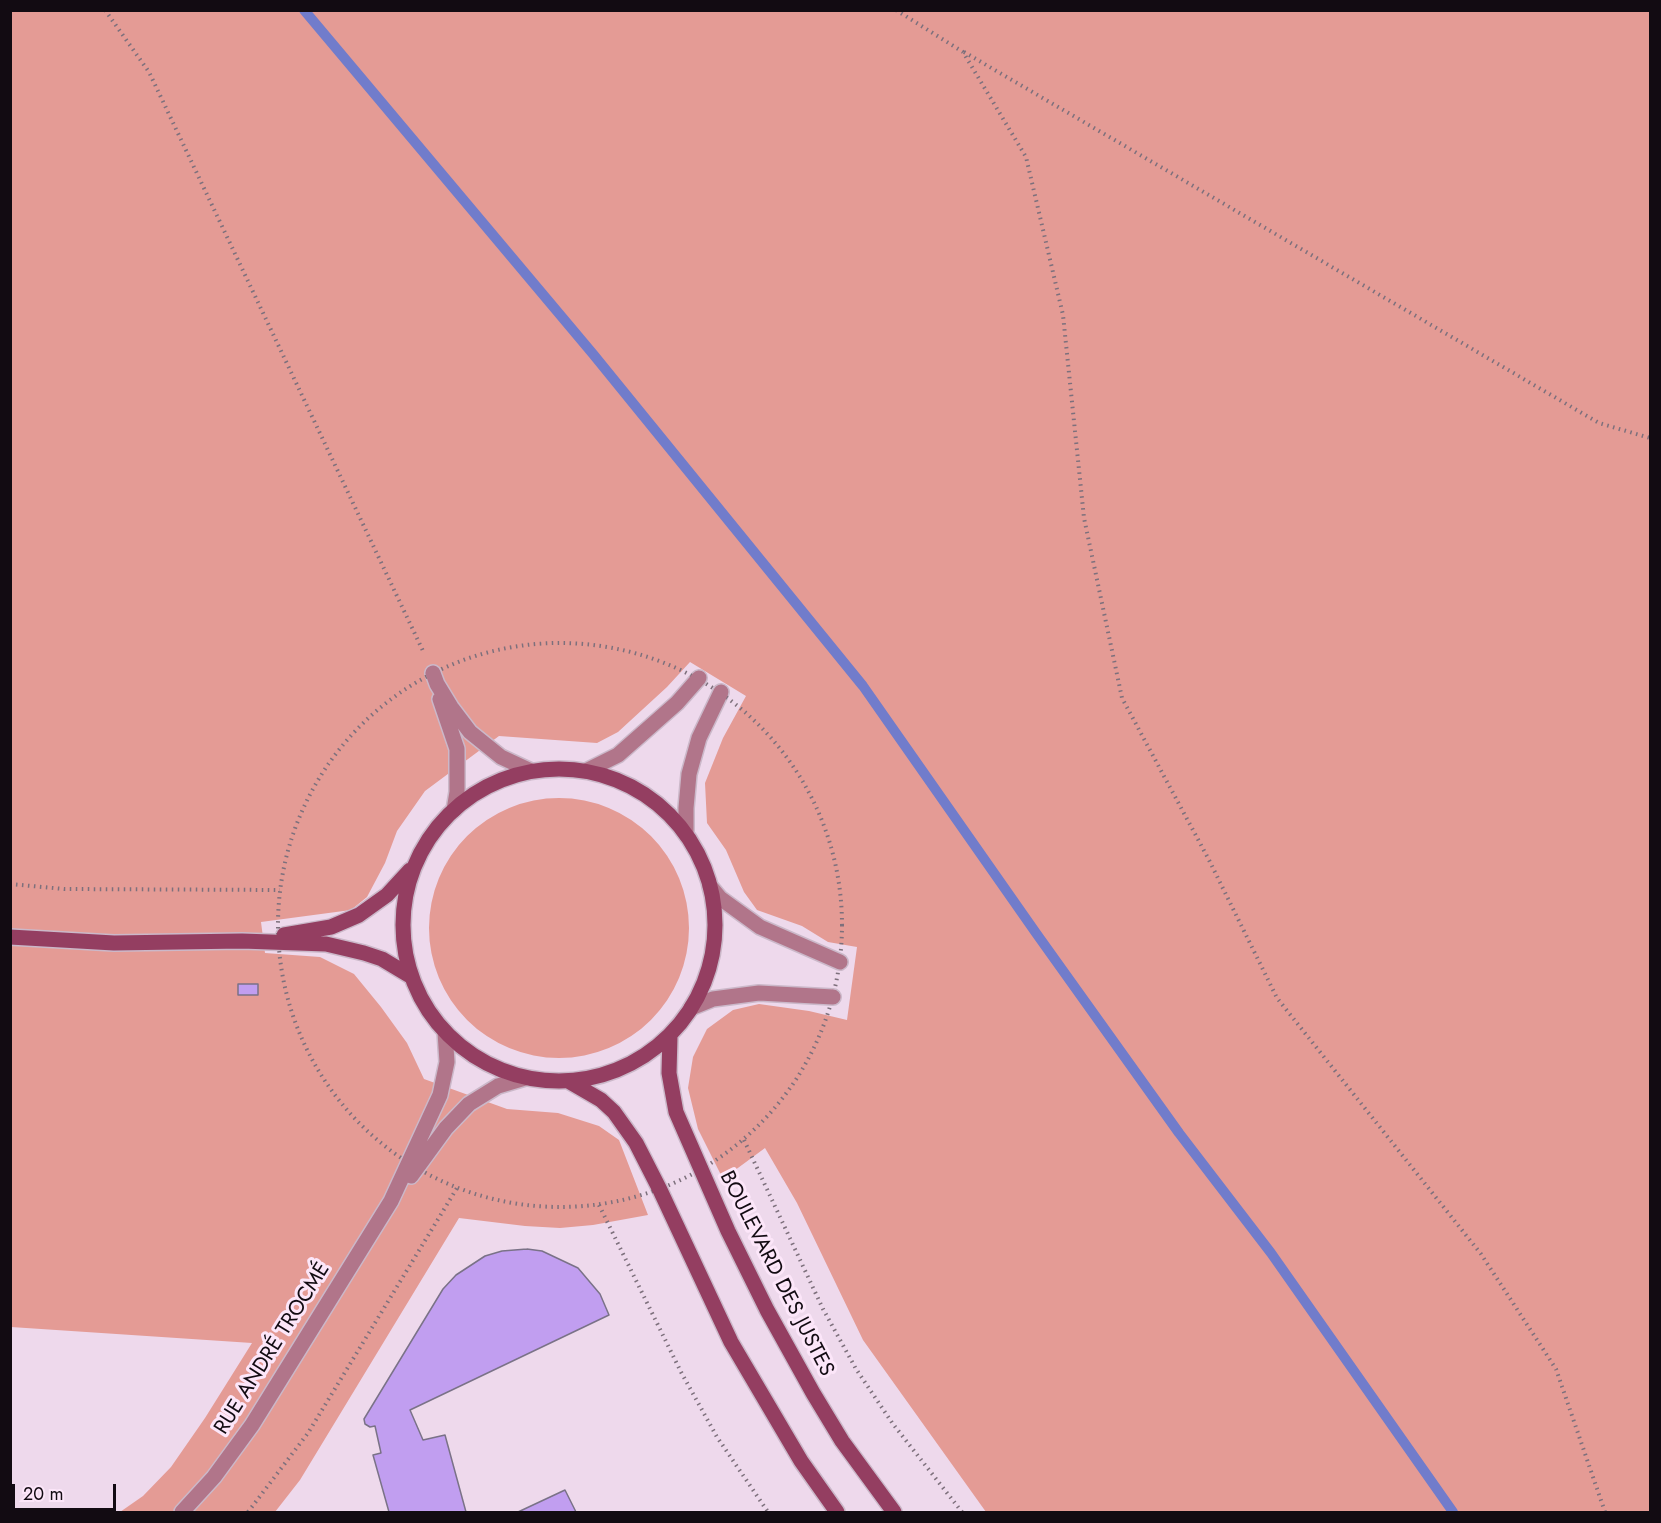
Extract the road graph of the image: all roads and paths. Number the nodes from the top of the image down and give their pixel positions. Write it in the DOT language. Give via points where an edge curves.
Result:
graph roads {
  1 [pos="105,10"];
  2 [pos="896,10"];
  3 [pos="963,52"];
  4 [pos="1650,438"];
  5 [pos="425,655"];
  6 [pos="431,668"];
  7 [pos="699,678"];
  8 [pos="721,692"];
  9 [pos="531,771"];
  10 [pos="586,771"];
  11 [pos="454,810"];
  12 [pos="686,834"];
  13 [pos="415,864"];
  14 [pos="10,884"];
  15 [pos="710,886"];
  16 [pos="280,890"];
  17 [pos="10,937"];
  18 [pos="278,939"];
  19 [pos="840,962"];
  20 [pos="412,977"];
  21 [pos="833,997"];
  22 [pos="691,1008"];
  23 [pos="445,1032"];
  24 [pos="670,1036"];
  25 [pos="525,1078"];
  26 [pos="569,1082"];
  27 [pos="744,1140"];
  28 [pos="413,1166"];
  29 [pos="701,1171"];
  30 [pos="457,1188"];
  31 [pos="660,1190"];
  32 [pos="599,1205"];
  33 [pos="182,1512"];
  34 [pos="248,1512"];
  35 [pos="768,1512"];
  36 [pos="837,1512"];
  37 [pos="894,1512"];
  38 [pos="962,1512"];
  39 [pos="1605,1512"];
  1 -- 5 [label="path" via="149,72"];
  2 -- 3 [label="path"];
  3 -- 4 [label="path" via="1599,423"];
  3 -- 39 [label="path" via="1026,157 1063,315 1084,518 1122,698 1277,998 1481,1254 1556,1369"];
  6 -- 7 [label="path" via="518,645 591,643 662,660"];
  6 -- 9 [label="street" via="451,707 470,732 501,757"];
  6 -- 11 [label="street" via="457,749"];
  6 -- 16 [label="path" via="385,703 334,755 299,819"];
  7 -- 8 [label="path"];
  7 -- 10 [label="street" via="618,755"];
  8 -- 12 [label="street" via="699,738 689,774"];
  8 -- 19 [label="path" via="778,745 800,774 817,807 839,877 843,913"];
  9 -- 10 [label="street"];
  9 -- 11 [label="street" via="490,784"];
  10 -- 12 [label="street" via="624,782 645,794"];
  11 -- 13 [label="street" via="431,835"];
  12 -- 15 [label="street"];
  13 -- 18 [label="street" via="387,895 360,915 331,927"];
  13 -- 20 [label="street" via="406,894 403,925"];
  14 -- 16 [label="path" via="75,889"];
  15 -- 19 [label="street" via="760,927"];
  15 -- 22 [label="street" via="716,920 713,955"];
  16 -- 18 [label="path"];
  17 -- 18 [label="street" via="114,943"];
  18 -- 20 [label="street" via="345,947 382,959"];
  18 -- 28 [label="path" via="290,1008 317,1069 358,1122"];
  19 -- 21 [label="path"];
  20 -- 23 [label="street"];
  21 -- 22 [label="street" via="759,993 713,999"];
  21 -- 27 [label="path" via="812,1054 770,1115"];
  22 -- 24 [label="street"];
  23 -- 25 [label="street" via="486,1064"];
  23 -- 28 [label="street, RUE ANDRÉ TROCMÉ" via="447,1062 440,1095"];
  24 -- 26 [label="street" via="624,1068"];
  24 -- 29 [label="street, BOULEVARD DES JUSTES" via="671,1092"];
  25 -- 26 [label="street"];
  25 -- 28 [label="street, RUE ANDRÉ TROCMÉ" via="498,1086 469,1104"];
  26 -- 31 [label="street" via="585,1089 614,1112 636,1143"];
  27 -- 29 [label="path"];
  27 -- 38 [label="path" via="856,1370"];
  28 -- 30 [label="path"];
  28 -- 33 [label="street, RUE ANDRÉ TROCMÉ" via="252,1425"];
  29 -- 31 [label="path"];
  29 -- 37 [label="street, BOULEVARD DES JUSTES" via="787,1348 842,1441"];
  30 -- 32 [label="path" via="522,1205"];
  30 -- 34 [label="path" via="308,1433"];
  31 -- 32 [label="path"];
  31 -- 36 [label="street" via="736,1351 801,1461"];
  32 -- 35 [label="path" via="681,1372 717,1437"];
}
